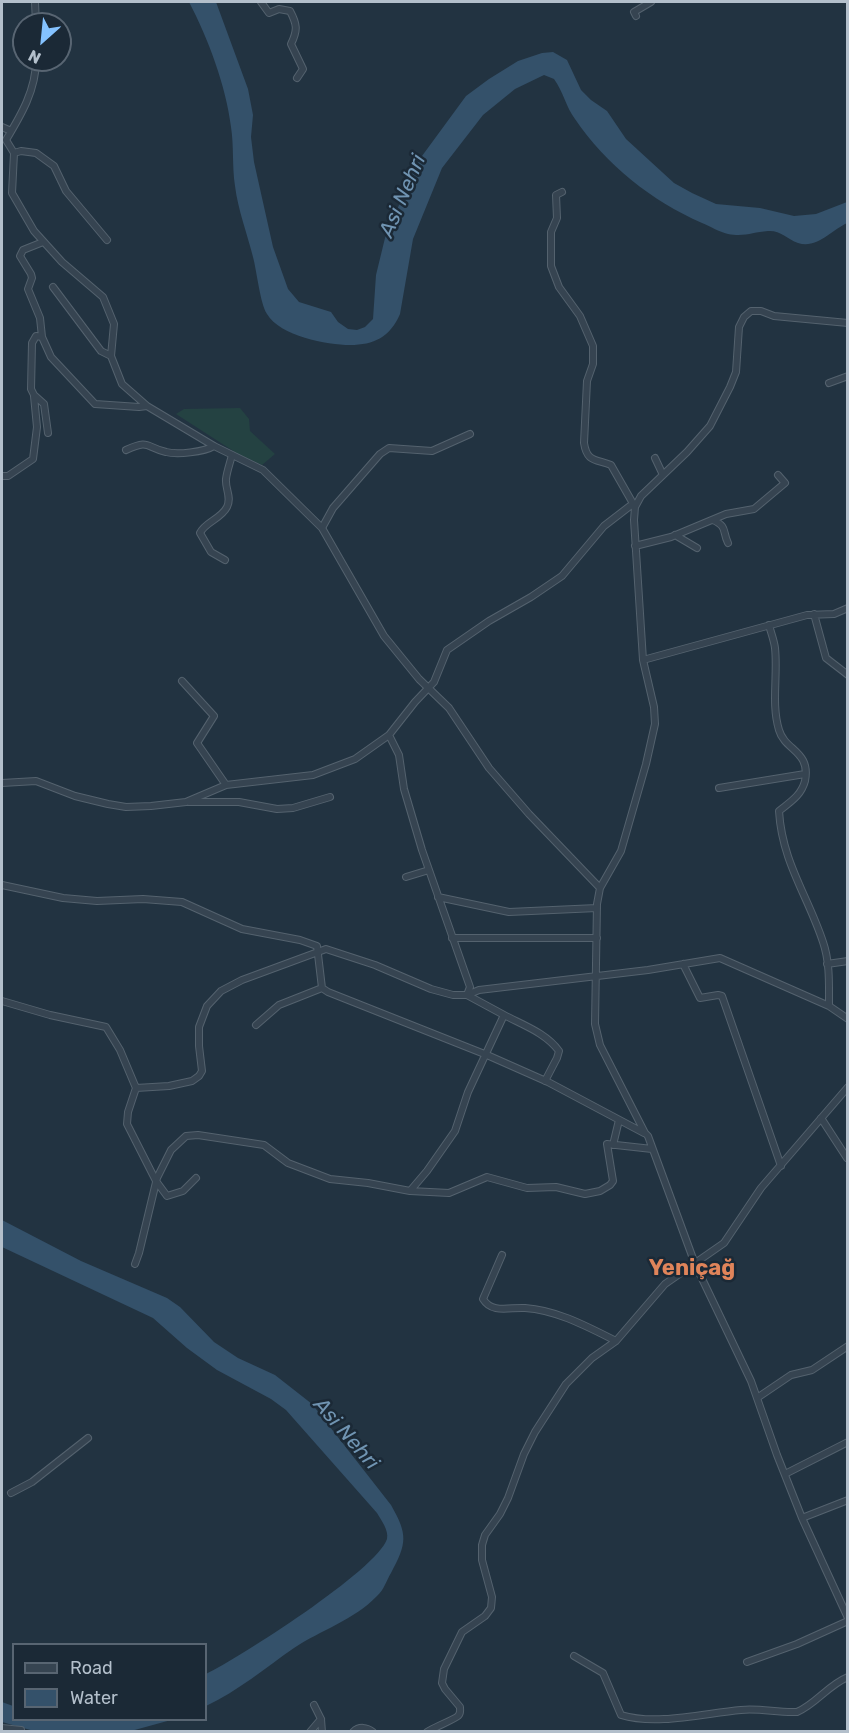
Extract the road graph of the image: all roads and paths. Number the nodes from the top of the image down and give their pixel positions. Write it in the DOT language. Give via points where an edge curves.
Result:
graph roads {
  1 [pos="261,2"];
  2 [pos="651,2"];
  3 [pos="636,15"];
  4 [pos="36,72"];
  5 [pos="297,78"];
  6 [pos="2,127"];
  7 [pos="11,131"];
  8 [pos="14,153"];
  9 [pos="562,192"];
  10 [pos="107,240"];
  11 [pos="43,242"];
  12 [pos="53,287"];
  13 [pos="848,323"];
  14 [pos="42,337"];
  15 [pos="111,356"];
  16 [pos="848,376"];
  17 [pos="829,383"];
  18 [pos="34,395"];
  19 [pos="147,406"];
  20 [pos="48,433"];
  21 [pos="470,434"];
  22 [pos="214,446"];
  23 [pos="126,450"];
  24 [pos="232,455"];
  25 [pos="655,458"];
  26 [pos="663,475"];
  27 [pos="778,475"];
  28 [pos="2,476"];
  29 [pos="634,506"];
  30 [pos="713,520"];
  31 [pos="322,528"];
  32 [pos="675,535"];
  33 [pos="728,543"];
  34 [pos="635,546"];
  35 [pos="697,548"];
  36 [pos="225,560"];
  37 [pos="848,609"];
  38 [pos="814,614"];
  39 [pos="769,626"];
  40 [pos="643,660"];
  41 [pos="848,675"];
  42 [pos="182,681"];
  43 [pos="429,688"];
  44 [pos="389,735"];
  45 [pos="805,774"];
  46 [pos="2,783"];
  47 [pos="226,785"];
  48 [pos="718,788"];
  49 [pos="330,797"];
  50 [pos="186,802"];
  51 [pos="429,870"];
  52 [pos="406,877"];
  53 [pos="2,885"];
  54 [pos="600,888"];
  55 [pos="438,897"];
  56 [pos="597,908"];
  57 [pos="452,938"];
  58 [pos="597,938"];
  59 [pos="318,952"];
  60 [pos="848,961"];
  61 [pos="682,964"];
  62 [pos="827,964"];
  63 [pos="597,975"];
  64 [pos="322,988"];
  65 [pos="467,995"];
  66 [pos="2,1001"];
  67 [pos="829,1006"];
  68 [pos="504,1016"];
  69 [pos="848,1019"];
  70 [pos="256,1025"];
  71 [pos="487,1055"];
  72 [pos="545,1081"];
  73 [pos="848,1087"];
  74 [pos="136,1088"];
  75 [pos="821,1118"];
  76 [pos="619,1120"];
  77 [pos="645,1133"];
  78 [pos="613,1144"];
  79 [pos="652,1149"];
  80 [pos="847,1158"];
  81 [pos="781,1166"];
  82 [pos="196,1178"];
  83 [pos="156,1181"];
  84 [pos="410,1191"];
  85 [pos="502,1255"];
  86 [pos="135,1264"];
  87 [pos="695,1264"];
  88 [pos="616,1341"];
  89 [pos="848,1346"];
  90 [pos="757,1398"];
  91 [pos="88,1438"];
  92 [pos="848,1442"];
  93 [pos="785,1474"];
  94 [pos="11,1493"];
  95 [pos="848,1500"];
  96 [pos="802,1518"];
  97 [pos="848,1620"];
  98 [pos="574,1656"];
  99 [pos="747,1662"];
  100 [pos="848,1677"];
  101 [pos="314,1705"];
  102 [pos="321,1719"];
  103 [pos="2,1728"];
  104 [pos="21,1730"];
  105 [pos="310,1731"];
  106 [pos="322,1731"];
  107 [pos="353,1731"];
  108 [pos="373,1731"];
  109 [pos="427,1731"];
  1 -- 5 [label="street" via="269,13 279,9 290,11 297,23 291,44 303,69"];
  2 -- 3 [label="street" via="634,12"];
  4 -- 7 [label="street" via="24,109"];
  6 -- 7 [label="street"];
  7 -- 8 [label="street" via="6,140"];
  8 -- 10 [label="street" via="36,153 54,166 66,190"];
  8 -- 11 [label="street" via="12,193"];
  9 -- 29 [label="street" via="556,195 551,266 559,287 580,316 592,346 593,364 587,381 586,453 590,459 610,465"];
  11 -- 14 [label="street" via="23,250 20,256 31,274 28,289 40,318"];
  11 -- 15 [label="street" via="103,297 114,324"];
  12 -- 15 [label="street" via="100,351"];
  13 -- 26 [label="street" via="774,316 761,310 744,317 730,387 710,426"];
  14 -- 18 [label="street" via="36,336 32,343"];
  14 -- 19 [label="street" via="51,357 90,400 102,405"];
  15 -- 19 [label="street" via="122,384"];
  16 -- 17 [label="street"];
  18 -- 20 [label="street" via="44,404"];
  18 -- 28 [label="street" via="37,427 33,459"];
  19 -- 22 [label="street"];
  21 -- 31 [label="street" via="432,451 389,447 333,508"];
  22 -- 23 [label="street" via="172,453 142,444"];
  22 -- 24 [label="street"];
  24 -- 31 [label="street" via="263,470"];
  24 -- 36 [label="street" via="226,479 228,506 200,533 211,552"];
  25 -- 26 [label="street"];
  26 -- 29 [label="street"];
  27 -- 30 [label="street" via="785,483 754,509"];
  29 -- 34 [label="street"];
  29 -- 43 [label="street" via="604,526 562,576 447,650"];
  30 -- 32 [label="street"];
  30 -- 33 [label="street" via="724,528"];
  31 -- 43 [label="street" via="384,636"];
  32 -- 34 [label="street"];
  32 -- 35 [label="street"];
  34 -- 40 [label="street"];
  37 -- 38 [label="street"];
  38 -- 39 [label="street"];
  38 -- 41 [label="street" via="826,658"];
  39 -- 40 [label="street"];
  39 -- 45 [label="street" via="775,647 776,718 780,733 802,757"];
  40 -- 54 [label="street" via="655,724 621,851"];
  42 -- 47 [label="street" via="214,716 197,743"];
  43 -- 44 [label="street"];
  43 -- 54 [label="street" via="449,708 489,768"];
  44 -- 47 [label="street" via="355,759 313,775"];
  44 -- 51 [label="street" via="399,755 404,789"];
  45 -- 48 [label="street"];
  45 -- 62 [label="street" via="797,798 779,811 780,826 794,875 824,945"];
  46 -- 50 [label="street" via="36,781 75,796 126,807"];
  47 -- 50 [label="street"];
  49 -- 50 [label="street" via="277,809 239,802"];
  51 -- 52 [label="street"];
  51 -- 55 [label="street"];
  53 -- 59 [label="street" via="74,899 182,902 242,929 317,946"];
  54 -- 56 [label="street"];
  55 -- 56 [label="street" via="509,912"];
  55 -- 57 [label="street"];
  56 -- 58 [label="street"];
  57 -- 58 [label="street"];
  57 -- 65 [label="street" via="470,987"];
  58 -- 63 [label="street"];
  59 -- 64 [label="street"];
  59 -- 65 [label="street" via="326,949 431,989"];
  59 -- 74 [label="street" via="221,991 207,1006 199,1028 199,1076 169,1086"];
  60 -- 62 [label="street"];
  61 -- 63 [label="street"];
  61 -- 67 [label="street" via="720,958"];
  61 -- 81 [label="street" via="700,998 722,996"];
  62 -- 67 [label="street"];
  63 -- 65 [label="street" via="478,990"];
  63 -- 77 [label="street" via="595,1024 600,1045"];
  64 -- 70 [label="street" via="279,1005"];
  64 -- 71 [label="street"];
  65 -- 68 [label="street"];
  66 -- 74 [label="street" via="106,1027"];
  67 -- 69 [label="street"];
  68 -- 71 [label="street"];
  68 -- 72 [label="street" via="541,1034 559,1051"];
  71 -- 72 [label="street"];
  71 -- 84 [label="street" via="468,1092 455,1131"];
  72 -- 76 [label="street"];
  73 -- 75 [label="street"];
  74 -- 83 [label="street" via="127,1124"];
  75 -- 80 [label="street"];
  75 -- 81 [label="street"];
  76 -- 77 [label="street"];
  76 -- 78 [label="street"];
  77 -- 79 [label="street"];
  78 -- 79 [label="street"];
  78 -- 84 [label="street" via="607,1144 613,1181 600,1191 585,1194 556,1187 527,1188 487,1177 449,1193"];
  79 -- 87 [label="street"];
  81 -- 87 [label="street" via="724,1243"];
  82 -- 83 [label="street" via="183,1191 167,1197"];
  83 -- 84 [label="street" via="171,1150 182,1138 198,1135 264,1145 288,1163 330,1179"];
  83 -- 86 [label="street"];
  85 -- 88 [label="street" via="483,1299 487,1306 541,1310"];
  87 -- 88 [label="street" via="665,1284"];
  87 -- 90 [label="street"];
  88 -- 109 [label="street" via="566,1384 524,1454 508,1498 482,1545 491,1608 462,1632 442,1676 460,1714"];
  89 -- 90 [label="street"];
  90 -- 93 [label="street"];
  91 -- 94 [label="street" via="32,1482"];
  92 -- 93 [label="street"];
  93 -- 96 [label="street"];
  95 -- 96 [label="street"];
  96 -- 97 [label="street"];
  97 -- 99 [label="street"];
  98 -- 100 [label="street" via="603,1673 621,1715 632,1718 744,1710 797,1712"];
  101 -- 102 [label="street"];
  102 -- 105 [label="street"];
  102 -- 106 [label="street"];
  103 -- 104 [label="street"];
  107 -- 108 [label="street"];
}
